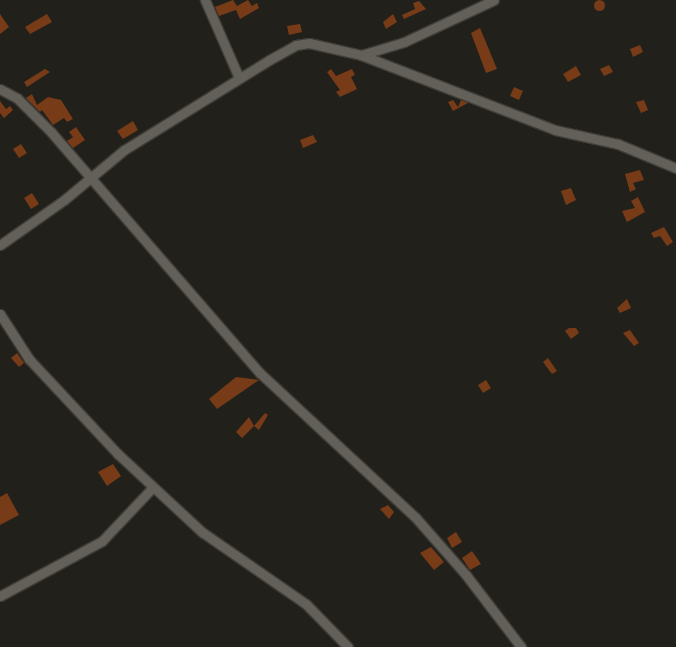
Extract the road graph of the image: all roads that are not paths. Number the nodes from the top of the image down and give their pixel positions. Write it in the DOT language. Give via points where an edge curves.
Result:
graph roads {
  1 [pos="205,0"];
  2 [pos="494,0"];
  3 [pos="361,55"];
  4 [pos="239,78"];
  5 [pos="0,89"];
  6 [pos="676,168"];
  7 [pos="91,177"];
  8 [pos="0,245"];
  9 [pos="0,314"];
  10 [pos="153,487"];
  11 [pos="0,596"];
  12 [pos="348,647"];
  13 [pos="521,647"];
  1 -- 4 [label="street"];
  2 -- 3 [label="street" via="404,42"];
  3 -- 4 [label="street" via="310,43 296,45"];
  3 -- 6 [label="street" via="555,130 618,144"];
  4 -- 7 [label="street" via="124,150"];
  5 -- 7 [label="street" via="17,98"];
  7 -- 8 [label="street"];
  7 -- 13 [label="street" via="166,268 260,373 416,518 466,575"];
  9 -- 10 [label="street" via="29,359"];
  10 -- 11 [label="street" via="102,541"];
  10 -- 12 [label="street" via="202,532 306,604"];
}
